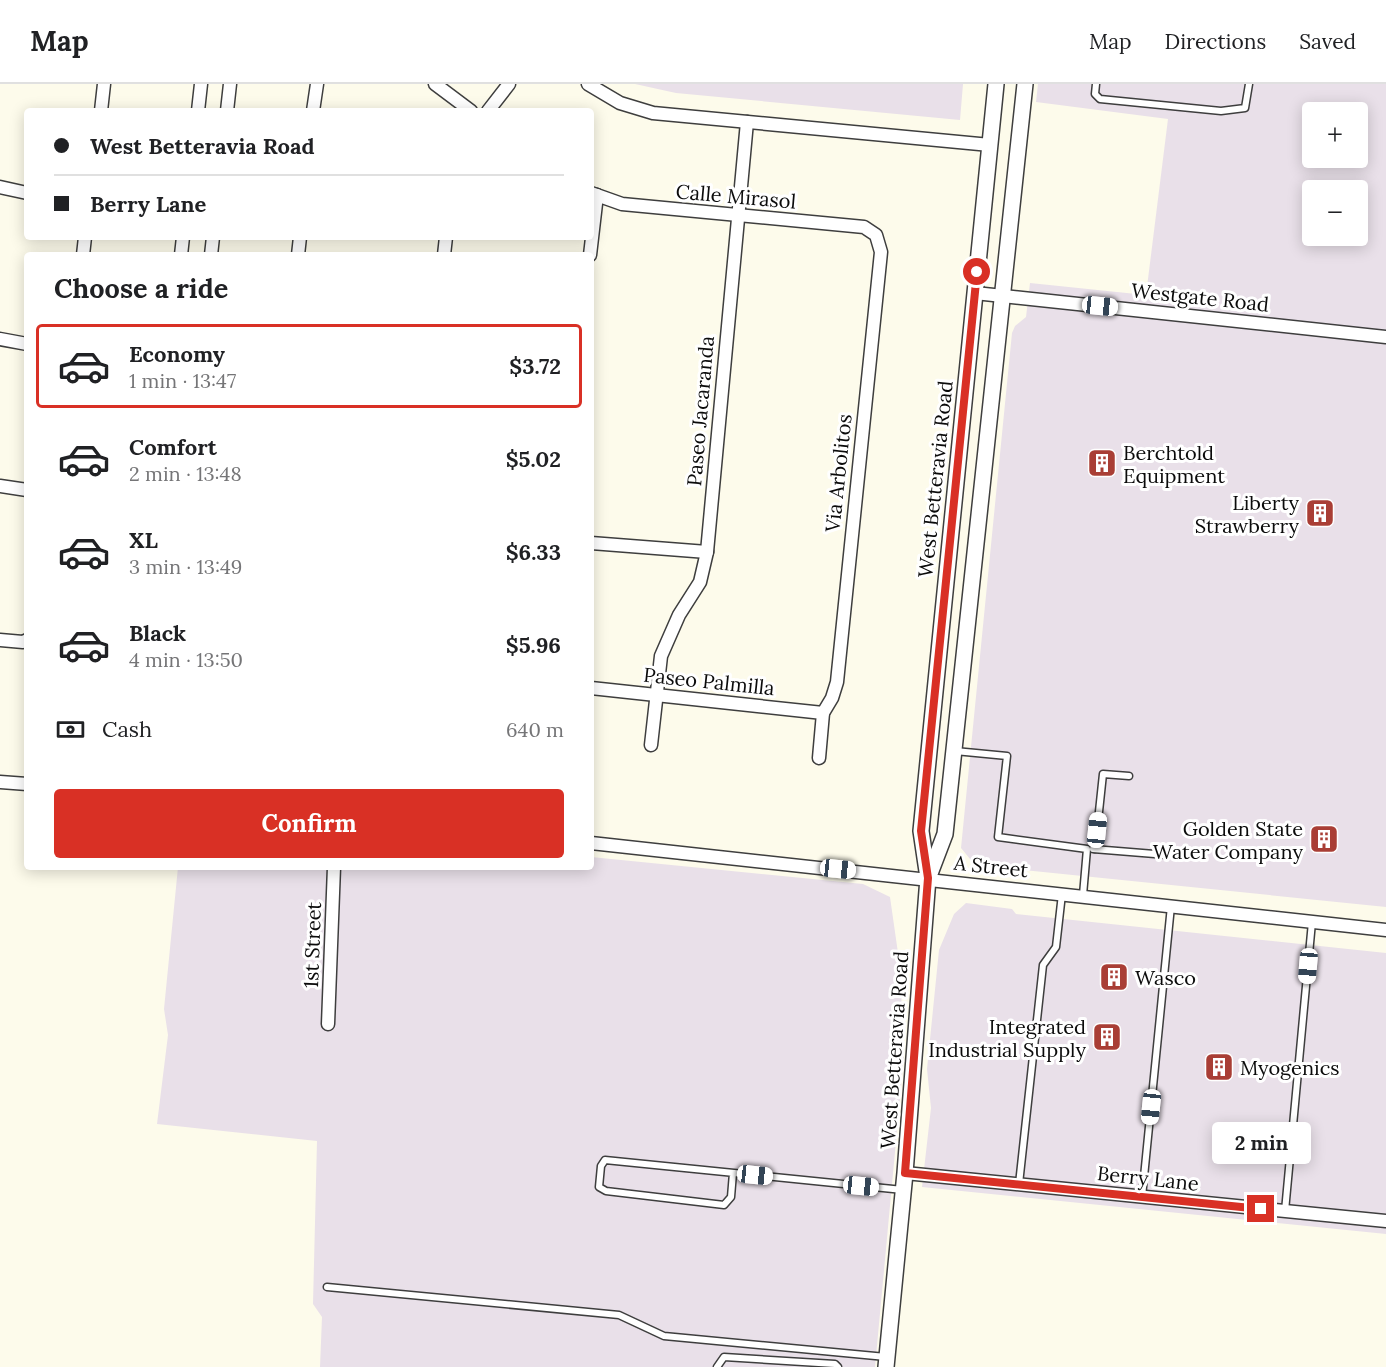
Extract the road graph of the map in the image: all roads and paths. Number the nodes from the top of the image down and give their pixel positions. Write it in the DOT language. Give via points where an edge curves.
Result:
graph roads {
  1 [pos="104,84"];
  2 [pos="201,84"];
  3 [pos="230,84"];
  4 [pos="317,84"];
  5 [pos="435,84"];
  6 [pos="509,84"];
  7 [pos="588,84"];
  8 [pos="996,84"];
  9 [pos="1025,84"];
  10 [pos="1096,84"];
  11 [pos="1249,84"];
  12 [pos="101,108"];
  13 [pos="198,108"];
  14 [pos="227,108"];
  15 [pos="313,108"];
  16 [pos="467,108"];
  17 [pos="490,108"];
  18 [pos="747,122"];
  19 [pos="990,146"];
  20 [pos="0,187"];
  21 [pos="24,192"];
  22 [pos="594,194"];
  23 [pos="737,215"];
  24 [pos="876,235"];
  25 [pos="975,293"];
  26 [pos="1004,296"];
  27 [pos="1386,337"];
  28 [pos="0,339"];
  29 [pos="24,343"];
  30 [pos="0,486"];
  31 [pos="24,490"];
  32 [pos="594,543"];
  33 [pos="706,552"];
  34 [pos="0,640"];
  35 [pos="24,641"];
  36 [pos="594,688"];
  37 [pos="656,694"];
  38 [pos="823,713"];
  39 [pos="651,745"];
  40 [pos="954,751"];
  41 [pos="819,758"];
  42 [pos="1129,776"];
  43 [pos="0,782"];
  44 [pos="24,784"];
  45 [pos="594,843"];
  46 [pos="1087,849"];
  47 [pos="1095,849"];
  48 [pos="1167,855"];
  49 [pos="334,870"];
  50 [pos="928,878"];
  51 [pos="1062,893"];
  52 [pos="1083,895"];
  53 [pos="1171,906"];
  54 [pos="1312,921"];
  55 [pos="1386,930"];
  56 [pos="328,1024"];
  57 [pos="734,1173"];
  58 [pos="905,1173"];
  59 [pos="1019,1184"];
  60 [pos="904,1190"];
  61 [pos="1142,1197"];
  62 [pos="1285,1212"];
  63 [pos="1386,1221"];
  64 [pos="327,1287"];
  65 [pos="886,1362"];
  66 [pos="717,1367"];
  67 [pos="838,1367"];
  1 -- 12 [label="street"];
  2 -- 13 [label="street"];
  3 -- 14 [label="street"];
  4 -- 15 [label="street"];
  5 -- 16 [label="street"];
  6 -- 17 [label="street"];
  7 -- 18 [label="street" via="620,103 653,113"];
  8 -- 19 [label="street, West Betteravia Road"];
  9 -- 26 [label="street, West Betteravia Road"];
  10 -- 11 [label="lane" via="1095,94 1100,99 1221,111 1245,108"];
  18 -- 19 [label="street"];
  18 -- 23 [label="street, Paseo Jacaranda"];
  19 -- 25 [label="street, West Betteravia Road"];
  20 -- 21 [label="street"];
  22 -- 23 [label="street, Calle Mirasol" via="622,204"];
  23 -- 24 [label="street, Calle Mirasol" via="864,226"];
  23 -- 33 [label="street, Paseo Jacaranda"];
  24 -- 38 [label="street, Via Arbolitos" via="882,252 837,682"];
  25 -- 26 [label="street, Westgate Road"];
  25 -- 50 [label="street, West Betteravia Road" via="921,831"];
  26 -- 27 [label="street, Westgate Road"];
  26 -- 40 [label="street, West Betteravia Road"];
  28 -- 29 [label="street"];
  30 -- 31 [label="street"];
  32 -- 33 [label="street"];
  33 -- 37 [label="street, Paseo Jacaranda" via="700,582 679,615 661,656"];
  34 -- 35 [label="street"];
  36 -- 37 [label="street, Paseo Palmilla"];
  37 -- 38 [label="street, Paseo Palmilla"];
  37 -- 39 [label="street, Paseo Jacaranda"];
  38 -- 41 [label="street"];
  40 -- 46 [label="lane" via="1007,756 998,837"];
  40 -- 50 [label="street, West Betteravia Road" via="945,834"];
  42 -- 47 [label="lane" via="1103,774"];
  43 -- 44 [label="street"];
  45 -- 50 [label="street, A Street"];
  46 -- 47 [label="lane"];
  46 -- 52 [label="lane"];
  47 -- 48 [label="lane"];
  49 -- 56 [label="street, 1st Street"];
  50 -- 51 [label="street, A Street"];
  50 -- 58 [label="street, West Betteravia Road"];
  51 -- 52 [label="street, A Street"];
  51 -- 59 [label="lane" via="1056,947 1043,966"];
  52 -- 53 [label="street, A Street"];
  53 -- 54 [label="street, A Street"];
  53 -- 61 [label="lane"];
  54 -- 55 [label="street, A Street"];
  54 -- 62 [label="lane"];
  57 -- 57 [label="lane" via="606,1160 601,1166 598,1187 724,1205 731,1197"];
  57 -- 60 [label="lane"];
  58 -- 59 [label="street, Berry Lane"];
  58 -- 60 [label="street, West Betteravia Road"];
  59 -- 61 [label="street, Berry Lane"];
  60 -- 65 [label="street, West Betteravia Road"];
  61 -- 62 [label="street, Berry Lane"];
  62 -- 63 [label="street, Berry Lane"];
  64 -- 65 [label="lane" via="619,1315 664,1336"];
  66 -- 67 [label="lane" via="724,1357"];
}
